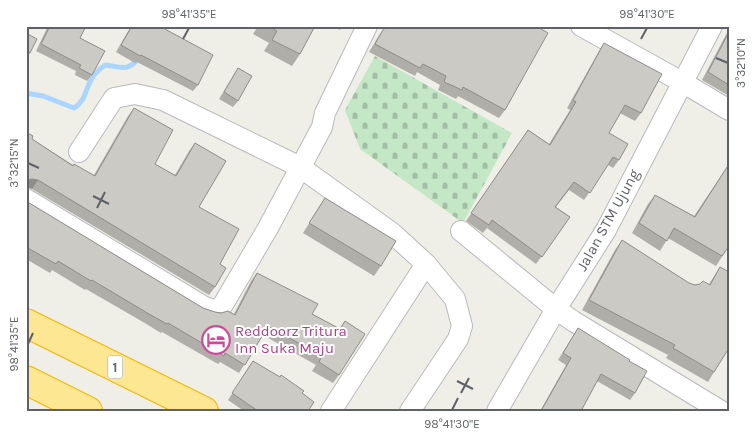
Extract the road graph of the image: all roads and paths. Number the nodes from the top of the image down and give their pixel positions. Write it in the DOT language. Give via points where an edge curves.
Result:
graph roads {
  1 [pos="367,26"];
  2 [pos="581,26"];
  3 [pos="712,26"];
  4 [pos="682,82"];
  5 [pos="729,110"];
  6 [pos="79,152"];
  7 [pos="300,167"];
  8 [pos="26,199"];
  9 [pos="461,231"];
  10 [pos="426,264"];
  11 [pos="556,309"];
  12 [pos="26,323"];
  13 [pos="26,380"];
  14 [pos="86,410"];
  15 [pos="204,411"];
  16 [pos="331,411"];
  17 [pos="410,411"];
  18 [pos="497,411"];
  19 [pos="721,411"];
  1 -- 7 [label="street" via="325,113 322,127"];
  2 -- 4 [label="street"];
  3 -- 4 [label="street, Jalan STM Ujung"];
  4 -- 5 [label="street"];
  4 -- 11 [label="street, Jalan STM Ujung" via="614,235"];
  6 -- 7 [label="street" via="114,98 134,94 163,100"];
  7 -- 8 [label="street" via="224,303 213,310"];
  7 -- 10 [label="street" via="392,233"];
  9 -- 11 [label="street"];
  10 -- 16 [label="street"];
  10 -- 17 [label="street" via="455,300 462,326 458,339"];
  11 -- 18 [label="street, Jalan STM Ujung"];
  11 -- 19 [label="street"];
  12 -- 15 [label="highway, 1"];
  13 -- 14 [label="highway"];
}
